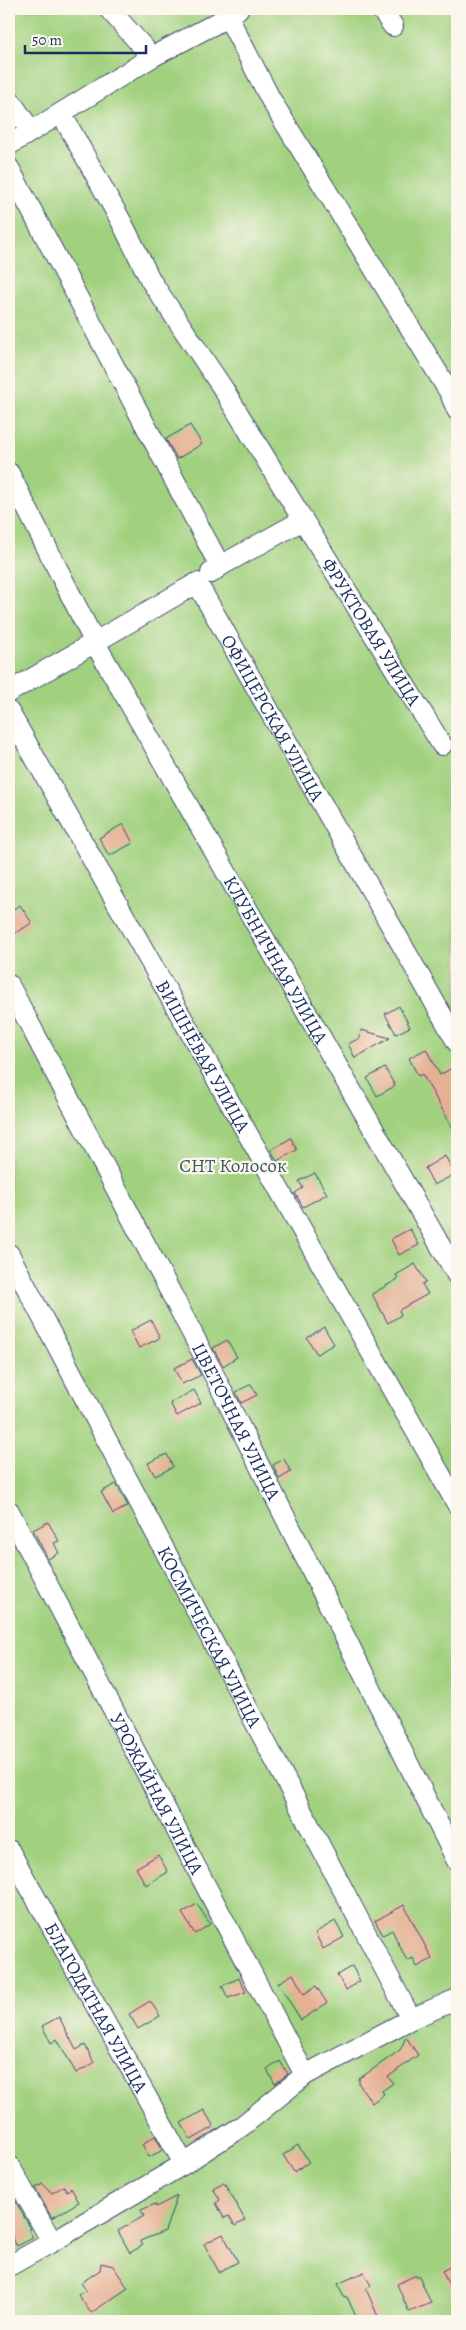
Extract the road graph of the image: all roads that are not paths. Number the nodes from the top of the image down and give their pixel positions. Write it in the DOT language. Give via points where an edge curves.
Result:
graph roads {
  1 [pos="109,9"];
  2 [pos="381,9"];
  3 [pos="233,13"];
  4 [pos="393,26"];
  5 [pos="152,57"];
  6 [pos="9,99"];
  7 [pos="60,113"];
  8 [pos="30,131"];
  9 [pos="9,145"];
  10 [pos="9,168"];
  11 [pos="457,410"];
  12 [pos="9,473"];
  13 [pos="303,520"];
  14 [pos="220,566"];
  15 [pos="197,583"];
  16 [pos="95,643"];
  17 [pos="9,692"];
  18 [pos="9,712"];
  19 [pos="442,745"];
  20 [pos="9,985"];
  21 [pos="457,1042"];
  22 [pos="9,1254"];
  23 [pos="457,1275"];
  24 [pos="457,1504"];
  25 [pos="9,1511"];
  26 [pos="9,1850"];
  27 [pos="457,1861"];
  28 [pos="457,1999"];
  29 [pos="412,2019"];
  30 [pos="305,2076"];
  31 [pos="184,2164"];
  32 [pos="9,2165"];
  33 [pos="52,2242"];
  34 [pos="9,2266"];
  1 -- 5 [label="street"];
  2 -- 4 [label="street"];
  3 -- 5 [label="street"];
  3 -- 11 [label="street" via="271,100 450,393"];
  5 -- 7 [label="street"];
  6 -- 8 [label="street"];
  7 -- 8 [label="street"];
  7 -- 13 [label="street, ФРУКТОВАЯ УЛИЦА" via="121,221 151,282 222,387"];
  8 -- 9 [label="street"];
  10 -- 14 [label="street"];
  12 -- 16 [label="street, КЛУБНИЧНАЯ УЛИЦА"];
  13 -- 14 [label="street"];
  13 -- 19 [label="street, ФРУКТОВАЯ УЛИЦА"];
  14 -- 15 [label="street"];
  15 -- 16 [label="street"];
  15 -- 21 [label="street, ОФИЦЕРСКАЯ УЛИЦА"];
  16 -- 17 [label="street"];
  16 -- 23 [label="street, КЛУБНИЧНАЯ УЛИЦА"];
  18 -- 24 [label="street, ВИШНЁВАЯ УЛИЦА"];
  20 -- 27 [label="street, ЦВЕТОЧНАЯ УЛИЦА" via="213,1373"];
  22 -- 29 [label="street, КОСМИЧЕСКАЯ УЛИЦА"];
  25 -- 30 [label="street, УРОЖАЙНАЯ УЛИЦА"];
  26 -- 31 [label="street, БЛАГОДАТНАЯ УЛИЦА"];
  28 -- 29 [label="street"];
  29 -- 30 [label="street"];
  30 -- 31 [label="street" via="242,2126"];
  31 -- 33 [label="street"];
  32 -- 33 [label="street"];
  33 -- 34 [label="street"];
}
